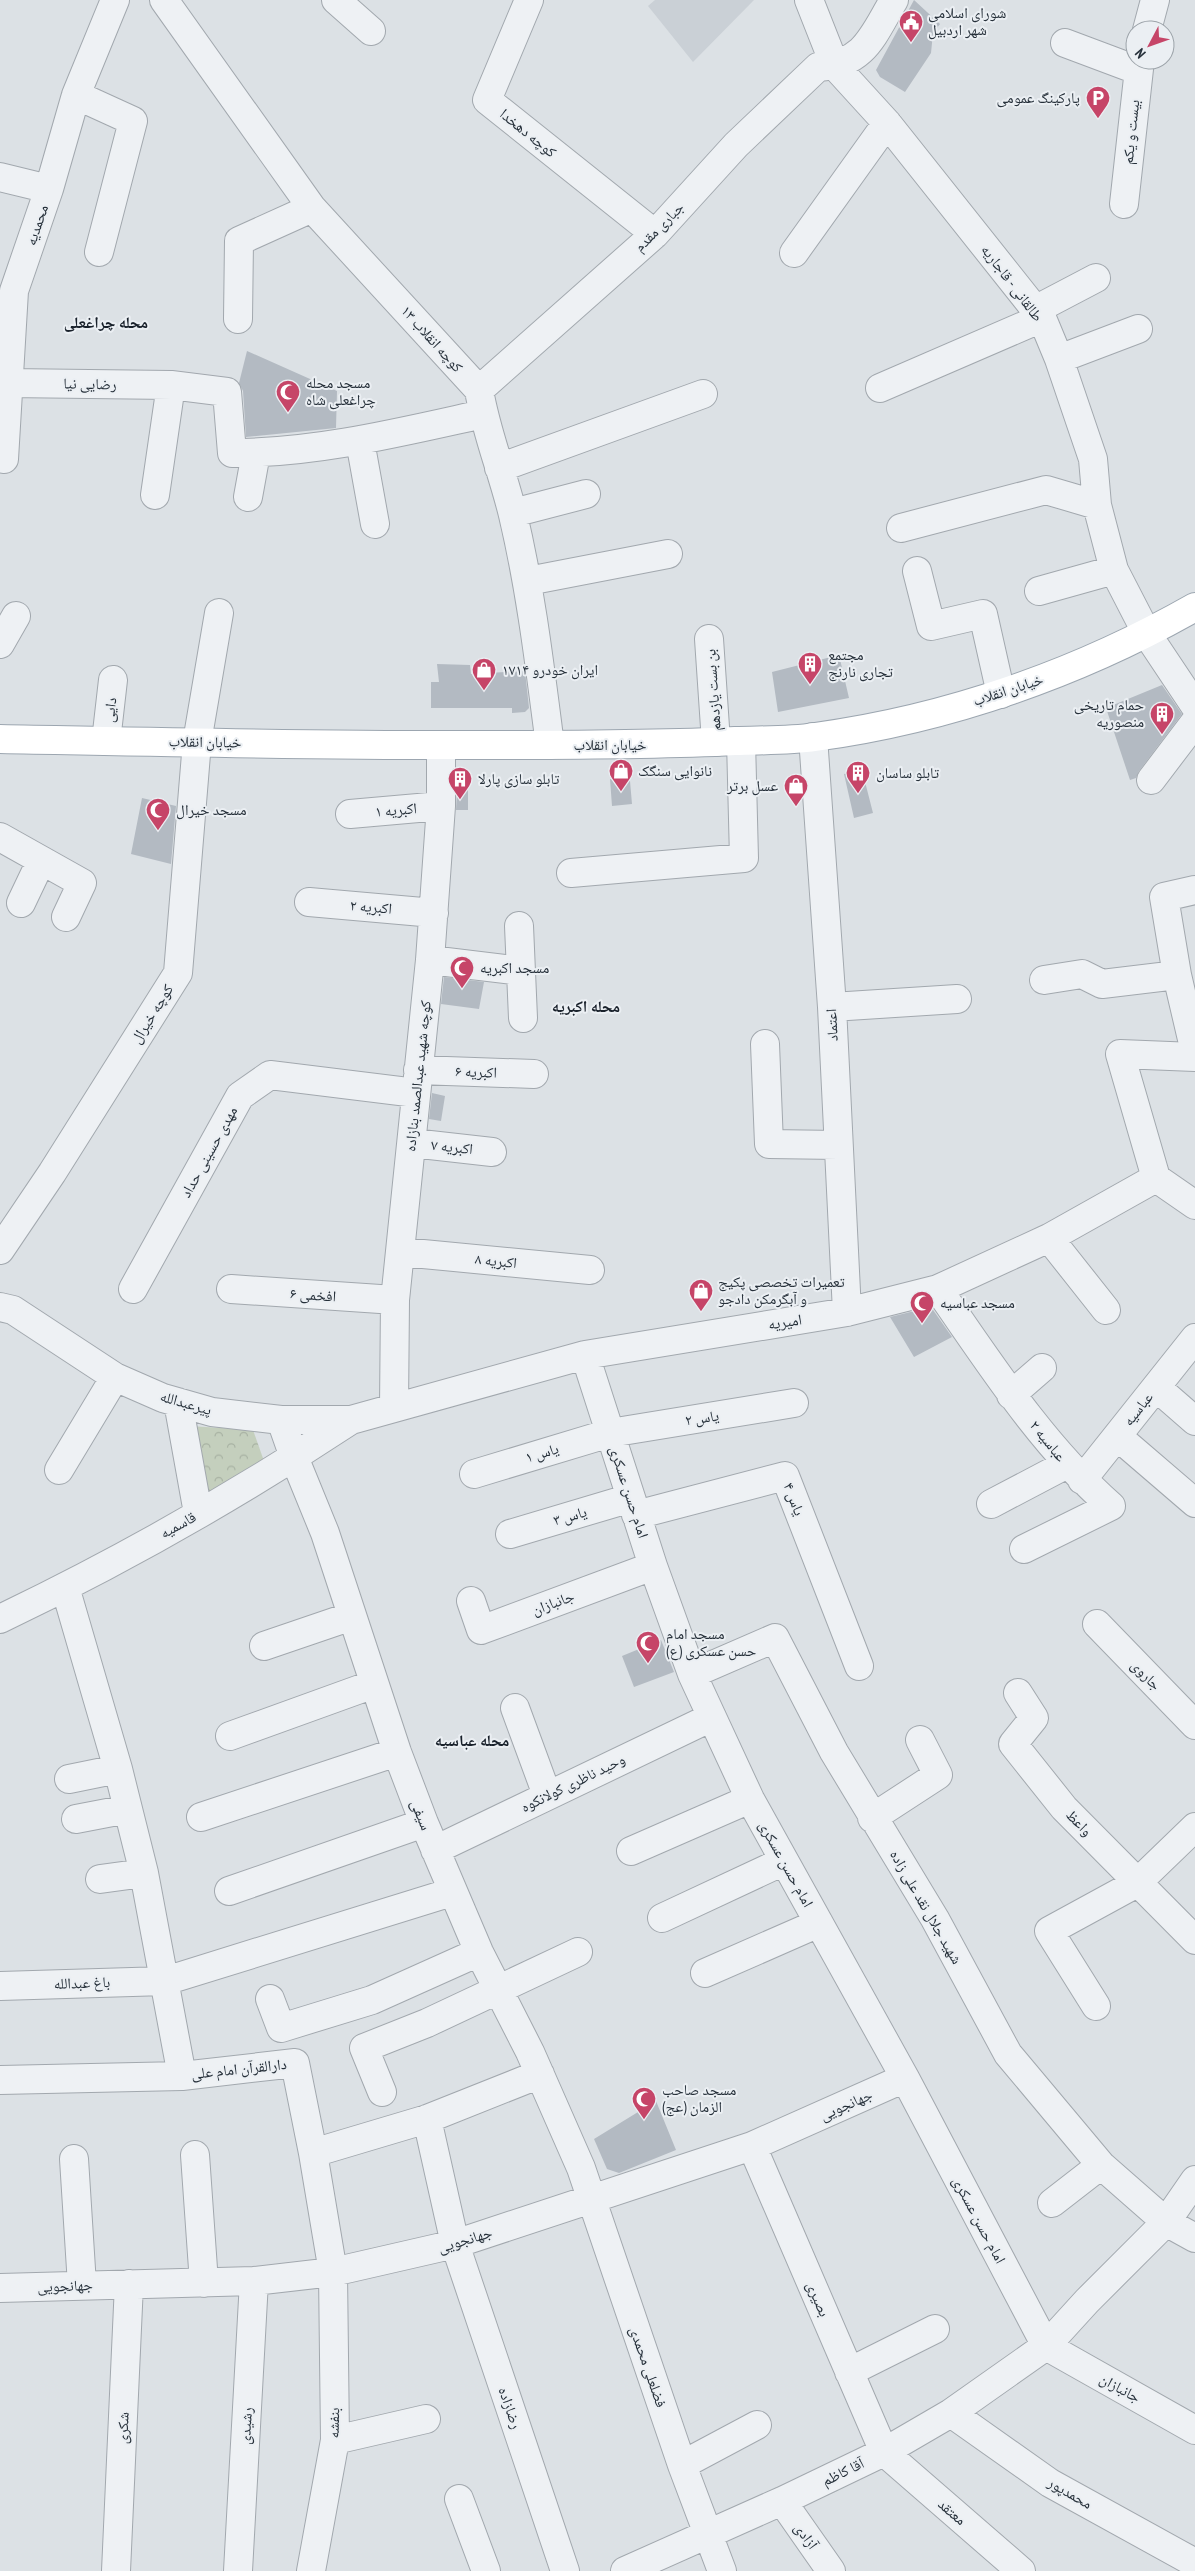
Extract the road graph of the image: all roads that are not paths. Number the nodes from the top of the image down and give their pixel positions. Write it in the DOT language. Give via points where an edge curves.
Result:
graph roads {
  1 [pos="114,0"];
  2 [pos="164,0"];
  3 [pos="336,0"];
  4 [pos="529,0"];
  5 [pos="809,0"];
  6 [pos="894,0"];
  7 [pos="1155,0"];
  8 [pos="1150,20"];
  9 [pos="370,31"];
  10 [pos="1065,42"];
  11 [pos="1125,61"];
  12 [pos="835,66"];
  13 [pos="1138,70"];
  14 [pos="76,95"];
  15 [pos="887,123"];
  16 [pos="0,177"];
  17 [pos="49,189"];
  18 [pos="1124,204"];
  19 [pos="312,208"];
  20 [pos="655,234"];
  21 [pos="99,252"];
  22 [pos="794,253"];
  23 [pos="1096,278"];
  24 [pos="1038,314"];
  25 [pos="238,319"];
  26 [pos="1138,329"];
  27 [pos="6,339"];
  28 [pos="1059,359"];
  29 [pos="8,383"];
  30 [pos="171,385"];
  31 [pos="880,388"];
  32 [pos="703,394"];
  33 [pos="481,402"];
  34 [pos="3,420"];
  35 [pos="360,441"];
  36 [pos="256,453"];
  37 [pos="4,459"];
  38 [pos="499,468"];
  39 [pos="586,494"];
  40 [pos="155,495"];
  41 [pos="248,497"];
  42 [pos="1097,504"];
  43 [pos="513,513"];
  44 [pos="375,524"];
  45 [pos="901,528"];
  46 [pos="668,554"];
  47 [pos="1114,570"];
  48 [pos="918,571"];
  49 [pos="528,581"];
  50 [pos="1039,591"];
  51 [pos="1195,607"];
  52 [pos="219,613"];
  53 [pos="16,616"];
  54 [pos="1147,634"];
  55 [pos="709,638"];
  56 [pos="0,644"];
  57 [pos="113,680"];
  58 [pos="1001,694"];
  59 [pos="1195,706"];
  60 [pos="1195,722"];
  61 [pos="813,738"];
  62 [pos="0,739"];
  63 [pos="106,741"];
  64 [pos="197,742"];
  65 [pos="728,742"];
  66 [pos="441,745"];
  67 [pos="550,745"];
  68 [pos="1150,780"];
  69 [pos="442,806"];
  70 [pos="350,814"];
  71 [pos="0,837"];
  72 [pos="41,861"];
  73 [pos="571,874"];
  74 [pos="1195,890"];
  75 [pos="308,902"];
  76 [pos="21,903"];
  77 [pos="434,913"];
  78 [pos="66,917"];
  79 [pos="519,926"];
  80 [pos="430,960"];
  81 [pos="521,971"];
  82 [pos="1177,975"];
  83 [pos="1044,980"];
  84 [pos="957,999"];
  85 [pos="832,1008"];
  86 [pos="523,1018"];
  87 [pos="765,1044"];
  88 [pos="1195,1052"];
  89 [pos="1195,1057"];
  90 [pos="534,1074"];
  91 [pos="417,1082"];
  92 [pos="412,1143"];
  93 [pos="838,1145"];
  94 [pos="492,1152"];
  95 [pos="1156,1178"];
  96 [pos="1195,1204"];
  97 [pos="1049,1238"];
  98 [pos="0,1250"];
  99 [pos="402,1252"];
  100 [pos="590,1270"];
  101 [pos="133,1289"];
  102 [pos="232,1289"];
  103 [pos="938,1289"];
  104 [pos="395,1300"];
  105 [pos="0,1307"];
  106 [pos="1106,1310"];
  107 [pos="847,1312"];
  108 [pos="1195,1338"];
  109 [pos="585,1356"];
  110 [pos="1042,1368"];
  111 [pos="115,1377"];
  112 [pos="1156,1387"];
  113 [pos="1011,1395"];
  114 [pos="178,1402"];
  115 [pos="794,1402"];
  116 [pos="394,1407"];
  117 [pos="281,1420"];
  118 [pos="351,1420"];
  119 [pos="1195,1421"];
  120 [pos="610,1433"];
  121 [pos="1117,1436"];
  122 [pos="294,1458"];
  123 [pos="59,1470"];
  124 [pos="1075,1472"];
  125 [pos="474,1474"];
  126 [pos="1195,1503"];
  127 [pos="991,1504"];
  128 [pos="634,1507"];
  129 [pos="198,1513"];
  130 [pos="510,1534"];
  131 [pos="1024,1549"];
  132 [pos="652,1566"];
  133 [pos="66,1588"];
  134 [pos="471,1601"];
  135 [pos="352,1616"];
  136 [pos="0,1619"];
  137 [pos="1097,1624"];
  138 [pos="264,1646"];
  139 [pos="859,1666"];
  140 [pos="692,1674"];
  141 [pos="374,1684"];
  142 [pos="1018,1693"];
  143 [pos="515,1708"];
  144 [pos="712,1717"];
  145 [pos="1195,1726"];
  146 [pos="230,1736"];
  147 [pos="920,1740"];
  148 [pos="397,1752"];
  149 [pos="118,1769"];
  150 [pos="69,1780"];
  151 [pos="547,1795"];
  152 [pos="750,1799"];
  153 [pos="128,1809"];
  154 [pos="201,1817"];
  155 [pos="872,1818"];
  156 [pos="76,1819"];
  157 [pos="424,1823"];
  158 [pos="1195,1827"];
  159 [pos="435,1850"];
  160 [pos="631,1851"];
  161 [pos="784,1861"];
  162 [pos="144,1873"];
  163 [pos="100,1879"];
  164 [pos="1137,1883"];
  165 [pos="228,1891"];
  166 [pos="452,1892"];
  167 [pos="662,1918"];
  168 [pos="819,1923"];
  169 [pos="1195,1940"];
  170 [pos="479,1952"];
  171 [pos="578,1952"];
  172 [pos="705,1973"];
  173 [pos="164,1981"];
  174 [pos="0,1986"];
  175 [pos="496,1990"];
  176 [pos="270,1999"];
  177 [pos="1096,2006"];
  178 [pos="540,2074"];
  179 [pos="182,2076"];
  180 [pos="905,2078"];
  181 [pos="0,2080"];
  182 [pos="382,2092"];
  183 [pos="426,2119"];
  184 [pos="752,2146"];
  185 [pos="313,2153"];
  186 [pos="195,2155"];
  187 [pos="74,2159"];
  188 [pos="1101,2165"];
  189 [pos="1195,2180"];
  190 [pos="591,2199"];
  191 [pos="1052,2203"];
  192 [pos="1166,2222"];
  193 [pos="1195,2238"];
  194 [pos="455,2244"];
  195 [pos="333,2272"];
  196 [pos="254,2282"];
  197 [pos="204,2283"];
  198 [pos="129,2284"];
  199 [pos="82,2285"];
  200 [pos="0,2288"];
  201 [pos="935,2329"];
  202 [pos="1046,2346"];
  203 [pos="849,2372"];
  204 [pos="951,2413"];
  205 [pos="426,2419"];
  206 [pos="757,2425"];
  207 [pos="1195,2430"];
  208 [pos="335,2440"];
  209 [pos="884,2452"];
  210 [pos="682,2465"];
  211 [pos="460,2499"];
  212 [pos="782,2501"];
  213 [pos="706,2534"];
  214 [pos="1195,2563"];
  215 [pos="116,2571"];
  216 [pos="238,2571"];
  217 [pos="311,2571"];
  218 [pos="486,2571"];
  219 [pos="565,2571"];
  220 [pos="625,2571"];
  221 [pos="722,2571"];
  222 [pos="832,2571"];
  223 [pos="1021,2571"];
  1 -- 14 [label="street, محمدیه"];
  2 -- 19 [label="street, کوچه انقلاب ۱۳"];
  3 -- 9 [label="street"];
  4 -- 20 [label="street, کوچه دهخدا" via="487,100"];
  5 -- 12 [label="street, طالقانی - قاجاریه"];
  6 -- 12 [label="street, جباری مقدم" via="862,53"];
  7 -- 8 [label="street"];
  10 -- 11 [label="street"];
  12 -- 15 [label="street, طالقانی - قاجاریه"];
  12 -- 20 [label="street, جباری مقدم" via="818,67 736,145"];
  13 -- 18 [label="street, بیست و یکم"];
  14 -- 17 [label="street, محمدیه"];
  14 -- 21 [label="street" via="133,122"];
  15 -- 22 [label="street"];
  15 -- 24 [label="street, طالقانی - قاجاریه"];
  16 -- 17 [label="street"];
  17 -- 27 [label="street, محمدیه" via="14,292"];
  19 -- 25 [label="street" via="240,241"];
  19 -- 33 [label="street, کوچه انقلاب ۱۳"];
  20 -- 33 [label="street, جباری مقدم"];
  23 -- 24 [label="street"];
  24 -- 28 [label="street, طالقانی - قاجاریه"];
  24 -- 31 [label="street"];
  26 -- 28 [label="street"];
  27 -- 29 [label="street, محمدیه"];
  28 -- 42 [label="street, طالقانی - قاجاریه" via="1093,459"];
  29 -- 30 [label="street, رضایی نیا"];
  29 -- 34 [label="street, محمدیه"];
  30 -- 36 [label="street, رضایی نیا" via="227,392 232,453"];
  30 -- 40 [label="street"];
  32 -- 38 [label="street"];
  33 -- 35 [label="street, رضایی نیا"];
  33 -- 38 [label="street, کوچه انقلاب ۱۳"];
  34 -- 37 [label="street, محمدیه"];
  35 -- 36 [label="street, رضایی نیا"];
  35 -- 44 [label="street"];
  36 -- 41 [label="street"];
  38 -- 43 [label="street, کوچه انقلاب ۱۳"];
  39 -- 43 [label="street"];
  42 -- 45 [label="street" via="1046,490"];
  42 -- 47 [label="street, طالقانی - قاجاریه"];
  43 -- 49 [label="street, کوچه انقلاب ۱۳"];
  46 -- 49 [label="street"];
  47 -- 50 [label="street"];
  47 -- 54 [label="street, طالقانی - قاجاریه"];
  48 -- 58 [label="street" via="931,626 983,614"];
  49 -- 67 [label="street, کوچه انقلاب ۱۳"];
  51 -- 54 [label="main road, خیابان انقلاب"];
  52 -- 64 [label="street, کوچه خیرال"];
  53 -- 56 [label="street"];
  54 -- 58 [label="main road, خیابان انقلاب"];
  54 -- 59 [label="street, طالقانی - قاجاریه"];
  55 -- 65 [label="street, بن بست یازدهم"];
  57 -- 63 [label="street, دایی"];
  58 -- 61 [label="main road, خیابان انقلاب" via="896,722"];
  60 -- 68 [label="street"];
  61 -- 65 [label="main road, خیابان انقلاب"];
  61 -- 85 [label="street, اعتماد"];
  62 -- 63 [label="main road, خیابان انقلاب"];
  63 -- 64 [label="main road, خیابان انقلاب"];
  64 -- 66 [label="main road, خیابان انقلاب"];
  64 -- 98 [label="street, کوچه خیرال" via="178,973"];
  65 -- 67 [label="main road, خیابان انقلاب"];
  65 -- 73 [label="street, بن بست یازدهم" via="744,858"];
  66 -- 67 [label="main road, خیابان انقلاب"];
  66 -- 69 [label="street, کوچه شهید عبدالصمد بنازاده"];
  69 -- 70 [label="street, اکبریه ۱"];
  69 -- 77 [label="street, کوچه شهید عبدالصمد بنازاده"];
  71 -- 72 [label="street"];
  72 -- 76 [label="street"];
  72 -- 78 [label="street" via="82,883"];
  74 -- 82 [label="street" via="1164,897"];
  75 -- 77 [label="street, اکبریه ۲"];
  77 -- 80 [label="street, کوچه شهید عبدالصمد بنازاده"];
  79 -- 81 [label="street"];
  80 -- 81 [label="street"];
  80 -- 91 [label="street, کوچه شهید عبدالصمد بنازاده"];
  81 -- 86 [label="street"];
  82 -- 83 [label="street" via="1102,984 1082,974"];
  82 -- 88 [label="street"];
  84 -- 85 [label="street"];
  85 -- 93 [label="street, اعتماد"];
  87 -- 93 [label="street" via="769,1144"];
  89 -- 95 [label="street" via="1120,1054"];
  90 -- 91 [label="street, اکبریه ۶"];
  91 -- 92 [label="street, کوچه شهید عبدالصمد بنازاده"];
  91 -- 101 [label="street, مهدی حسینی حداد" via="270,1075 240,1096"];
  92 -- 94 [label="street, اکبریه ۷"];
  92 -- 99 [label="street, کوچه شهید عبدالصمد بنازاده"];
  93 -- 107 [label="street, اعتماد"];
  95 -- 96 [label="street"];
  95 -- 97 [label="street, امیریه"];
  97 -- 103 [label="street, امیریه"];
  97 -- 106 [label="street"];
  99 -- 100 [label="street, اکبریه ۸"];
  99 -- 104 [label="street, کوچه شهید عبدالصمد بنازاده"];
  102 -- 104 [label="street, افخمی ۶"];
  103 -- 107 [label="street, امیریه"];
  103 -- 113 [label="street, عباسیه ۲"];
  104 -- 116 [label="street, کوچه شهید عبدالصمد بنازاده"];
  105 -- 111 [label="street, پیرعبدالله" via="13,1310"];
  107 -- 109 [label="street, امیریه"];
  108 -- 112 [label="street, عباسیه"];
  109 -- 116 [label="street, امیریه"];
  109 -- 120 [label="street, امام حسن عسکری"];
  110 -- 113 [label="street"];
  111 -- 114 [label="street, پیرعبدالله"];
  111 -- 123 [label="street"];
  112 -- 119 [label="street"];
  112 -- 121 [label="street, عباسیه"];
  113 -- 124 [label="street, عباسیه ۲"];
  114 -- 117 [label="street, پیرعبدالله" via="212,1412"];
  114 -- 129 [label="street"];
  115 -- 120 [label="street, یاس ۲"];
  116 -- 118 [label="street, پیرعبدالله"];
  117 -- 118 [label="street, پیرعبدالله"];
  117 -- 122 [label="street, سیفی"];
  118 -- 122 [label="street, قاسمیه"];
  120 -- 125 [label="street, یاس ۱"];
  120 -- 128 [label="street, امام حسن عسکری"];
  121 -- 124 [label="street, عباسیه"];
  121 -- 126 [label="street"];
  122 -- 129 [label="street, قاسمیه"];
  122 -- 135 [label="street, سیفی" via="325,1533"];
  124 -- 127 [label="street"];
  124 -- 131 [label="street, عباسیه ۲" via="1111,1506"];
  128 -- 130 [label="street, یاس ۳"];
  128 -- 132 [label="street, امام حسن عسکری"];
  128 -- 139 [label="street, یاس ۴" via="785,1476"];
  129 -- 133 [label="street, قاسمیه"];
  132 -- 134 [label="street, جانبازان" via="481,1630"];
  132 -- 140 [label="street, امام حسن عسکری"];
  133 -- 136 [label="street, قاسمیه"];
  133 -- 149 [label="street"];
  135 -- 138 [label="street"];
  135 -- 141 [label="street, سیفی"];
  137 -- 145 [label="street, جاروی"];
  140 -- 144 [label="street, امام حسن عسکری"];
  140 -- 155 [label="street, شهید جلال نقد علی زاده" via="775,1638"];
  141 -- 146 [label="street"];
  141 -- 148 [label="street, سیفی"];
  142 -- 164 [label="street, واعظ" via="1034,1718 1013,1744 1064,1808"];
  143 -- 151 [label="street"];
  144 -- 151 [label="street, وحید ناظری کولانکوه"];
  144 -- 152 [label="street, امام حسن عسکری"];
  147 -- 155 [label="street" via="938,1775"];
  148 -- 154 [label="street"];
  148 -- 157 [label="street, سیفی"];
  149 -- 150 [label="street"];
  149 -- 153 [label="street"];
  151 -- 159 [label="street, وحید ناظری کولانکوه"];
  152 -- 160 [label="street"];
  152 -- 161 [label="street, امام حسن عسکری"];
  153 -- 156 [label="street"];
  153 -- 162 [label="street"];
  155 -- 188 [label="street, شهید جلال نقد علی زاده" via="935,1919 1008,2054"];
  157 -- 159 [label="street, سیفی"];
  157 -- 165 [label="street"];
  158 -- 164 [label="street"];
  159 -- 166 [label="street, سیفی"];
  161 -- 167 [label="street"];
  161 -- 168 [label="street, امام حسن عسکری"];
  162 -- 163 [label="street"];
  162 -- 173 [label="street"];
  164 -- 169 [label="street, واعظ"];
  164 -- 177 [label="street" via="1049,1931"];
  166 -- 170 [label="street, سیفی"];
  166 -- 173 [label="street, باغ عبدالله"];
  168 -- 172 [label="street"];
  168 -- 180 [label="street, امام حسن عسکری"];
  170 -- 175 [label="street, سیفی"];
  170 -- 176 [label="street" via="372,2000 281,2028"];
  171 -- 175 [label="street"];
  173 -- 174 [label="street, باغ عبدالله"];
  173 -- 179 [label="street"];
  175 -- 178 [label="street, سیفی"];
  175 -- 182 [label="street" via="364,2048"];
  178 -- 183 [label="street"];
  178 -- 190 [label="street, سیفی"];
  179 -- 181 [label="street, دارالقرآن امام علی"];
  179 -- 185 [label="street, دارالقرآن امام علی" via="295,2063"];
  180 -- 184 [label="street, جهانجویی"];
  180 -- 202 [label="street, امام حسن عسکری"];
  183 -- 185 [label="street"];
  183 -- 194 [label="street, رضازاده"];
  184 -- 190 [label="street, جهانجویی"];
  184 -- 203 [label="street, بصیری"];
  185 -- 195 [label="street, دارالقرآن امام علی"];
  186 -- 197 [label="street"];
  187 -- 199 [label="street"];
  188 -- 191 [label="street"];
  188 -- 192 [label="street, شهید جلال نقد علی زاده"];
  189 -- 192 [label="street, آقا کاظم"];
  190 -- 194 [label="street, جهانجویی"];
  190 -- 210 [label="street, فضلعلی محمدی"];
  192 -- 193 [label="street, شهید جلال نقد علی زاده"];
  192 -- 202 [label="street, آقا کاظم"];
  194 -- 195 [label="street, جهانجویی"];
  194 -- 219 [label="street, رضازاده"];
  195 -- 196 [label="street, جهانجویی"];
  195 -- 208 [label="street, بنفشه"];
  196 -- 197 [label="street, جهانجویی"];
  196 -- 216 [label="street, رشیدی"];
  197 -- 198 [label="street, جهانجویی"];
  198 -- 199 [label="street, جهانجویی"];
  198 -- 215 [label="street, شکری"];
  199 -- 200 [label="street, جهانجویی"];
  201 -- 203 [label="street"];
  202 -- 204 [label="street, آقا کاظم"];
  202 -- 207 [label="street, جانبازان"];
  203 -- 209 [label="street, بصیری"];
  204 -- 209 [label="street, آقا کاظم"];
  204 -- 214 [label="street, محمدپور" via="1050,2483"];
  205 -- 208 [label="street"];
  206 -- 210 [label="street"];
  208 -- 217 [label="street, بنفشه"];
  209 -- 212 [label="street, آقا کاظم"];
  209 -- 223 [label="street, معتقد"];
  210 -- 213 [label="street, فضلعلی محمدی"];
  211 -- 218 [label="street"];
  212 -- 213 [label="street, آقا کاظم"];
  212 -- 222 [label="street, آزادی"];
  213 -- 220 [label="street, آقا کاظم"];
  213 -- 221 [label="street"];
}
